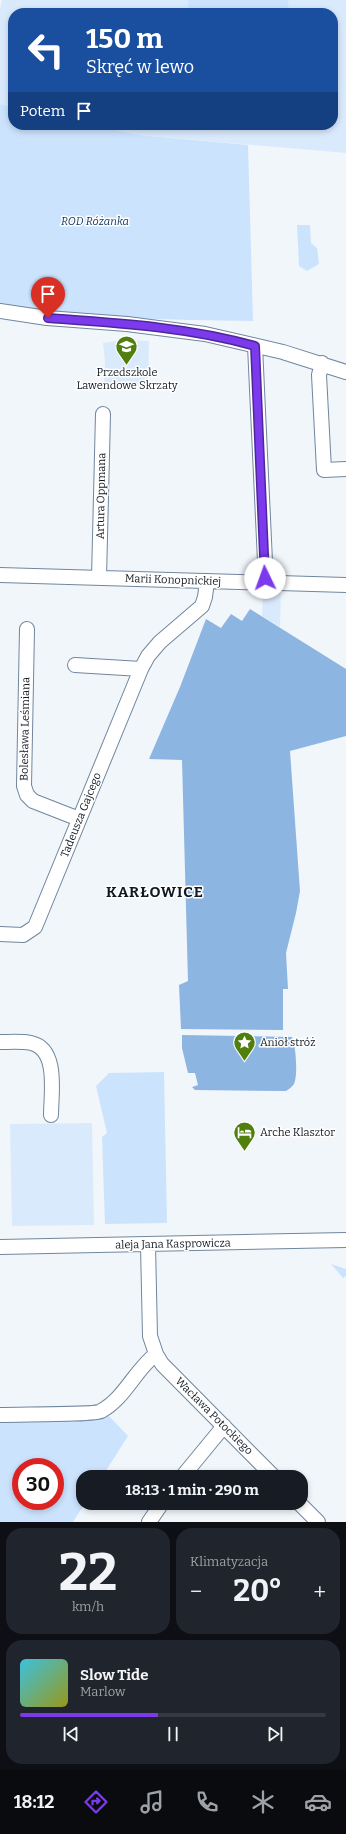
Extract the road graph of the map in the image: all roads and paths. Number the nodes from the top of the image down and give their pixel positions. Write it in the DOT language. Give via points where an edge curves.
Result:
graph roads {
  1 [pos="0,311"];
  2 [pos="255,346"];
  3 [pos="322,364"];
  4 [pos="346,372"];
  5 [pos="103,414"];
  6 [pos="346,469"];
  7 [pos="0,575"];
  8 [pos="99,578"];
  9 [pos="207,581"];
  10 [pos="266,583"];
  11 [pos="346,585"];
  12 [pos="26,629"];
  13 [pos="75,665"];
  14 [pos="141,669"];
  15 [pos="79,819"];
  16 [pos="0,934"];
  17 [pos="0,1042"];
  18 [pos="51,1115"];
  19 [pos="346,1240"];
  20 [pos="148,1244"];
  21 [pos="0,1247"];
  22 [pos="156,1354"];
  23 [pos="0,1415"];
  24 [pos="224,1426"];
  25 [pos="188,1470"];
  26 [pos="267,1470"];
  27 [pos="157,1510"];
  28 [pos="306,1510"];
  29 [pos="149,1522"];
  30 [pos="318,1522"];
  1 -- 2 [label="street" via="205,334"];
  2 -- 3 [label="street"];
  2 -- 10 [label="street"];
  3 -- 4 [label="street"];
  3 -- 6 [label="street" via="320,376 324,470"];
  5 -- 8 [label="street, Artura Oppmana"];
  7 -- 8 [label="street, Marii Konopnickiej"];
  8 -- 9 [label="street, Marii Konopnickiej"];
  9 -- 10 [label="street, Marii Konopnickiej"];
  9 -- 14 [label="street, Tadeusza Gajcego" via="206,597 202,606 160,642"];
  10 -- 11 [label="street, Marii Konopnickiej"];
  12 -- 15 [label="street, Bolesława Leśmiana" via="24,786 27,795 33,801"];
  13 -- 14 [label="street"];
  14 -- 15 [label="street, Tadeusza Gajcego"];
  15 -- 16 [label="street, Tadeusza Gajcego" via="35,927 23,935"];
  17 -- 18 [label="street" via="31,1043 48,1056 52,1065"];
  19 -- 20 [label="street, aleja Jana Kasprowicza"];
  20 -- 21 [label="street, aleja Jana Kasprowicza"];
  20 -- 22 [label="street, Wacława Potockiego" via="150,1336"];
  22 -- 23 [label="street" via="127,1389 100,1412"];
  22 -- 24 [label="street, Wacława Potockiego" via="162,1364"];
  24 -- 25 [label="street"];
  24 -- 26 [label="street, Wacława Potockiego"];
  27 -- 29 [label="street"];
  28 -- 30 [label="street"];
}
